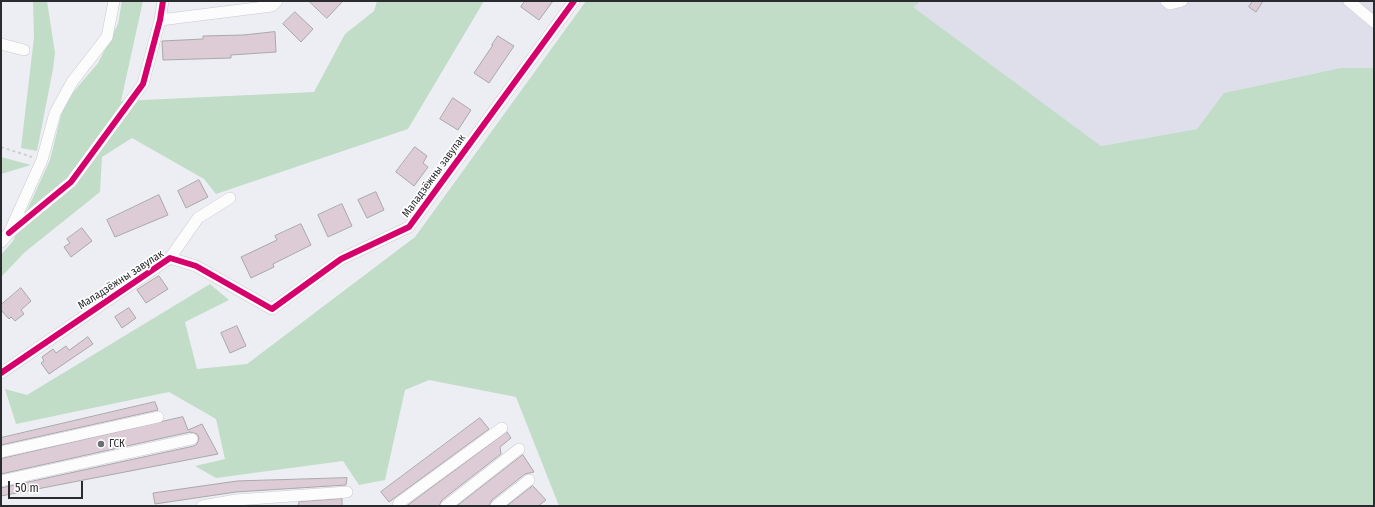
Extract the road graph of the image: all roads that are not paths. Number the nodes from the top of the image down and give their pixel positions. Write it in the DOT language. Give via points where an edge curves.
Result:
graph roads {
  1 [pos="114,1"];
  2 [pos="163,1"];
  3 [pos="277,1"];
  4 [pos="574,1"];
  5 [pos="1166,1"];
  6 [pos="1182,1"];
  7 [pos="1349,1"];
  8 [pos="160,20"];
  9 [pos="1374,22"];
  10 [pos="1,44"];
  11 [pos="24,50"];
  12 [pos="230,198"];
  13 [pos="9,233"];
  14 [pos="1,242"];
  15 [pos="170,258"];
  16 [pos="1,373"];
  17 [pos="158,417"];
  18 [pos="502,428"];
  19 [pos="192,439"];
  20 [pos="519,449"];
  21 [pos="1,452"];
  22 [pos="528,480"];
  23 [pos="1,481"];
  24 [pos="347,492"];
  25 [pos="291,501"];
  26 [pos="202,506"];
  27 [pos="398,506"];
  28 [pos="446,506"];
  29 [pos="496,506"];
  1 -- 13 [label="street" via="107,37 72,82 55,113 42,160"];
  2 -- 8 [label="street"];
  3 -- 8 [label="street" via="272,6"];
  4 -- 15 [label="street, Маладзёжны завулак" via="409,227 341,259 272,309 196,266"];
  5 -- 6 [label="street" via="1170,4"];
  7 -- 9 [label="street"];
  8 -- 13 [label="street" via="143,84 71,182"];
  10 -- 11 [label="street"];
  12 -- 15 [label="street" via="198,218"];
  13 -- 14 [label="street"];
  15 -- 16 [label="street, Маладзёжны завулак"];
  17 -- 21 [label="street"];
  18 -- 27 [label="street"];
  19 -- 23 [label="street"];
  20 -- 28 [label="street"];
  22 -- 29 [label="street"];
  24 -- 25 [label="street"];
  25 -- 26 [label="street" via="236,500"];
}
